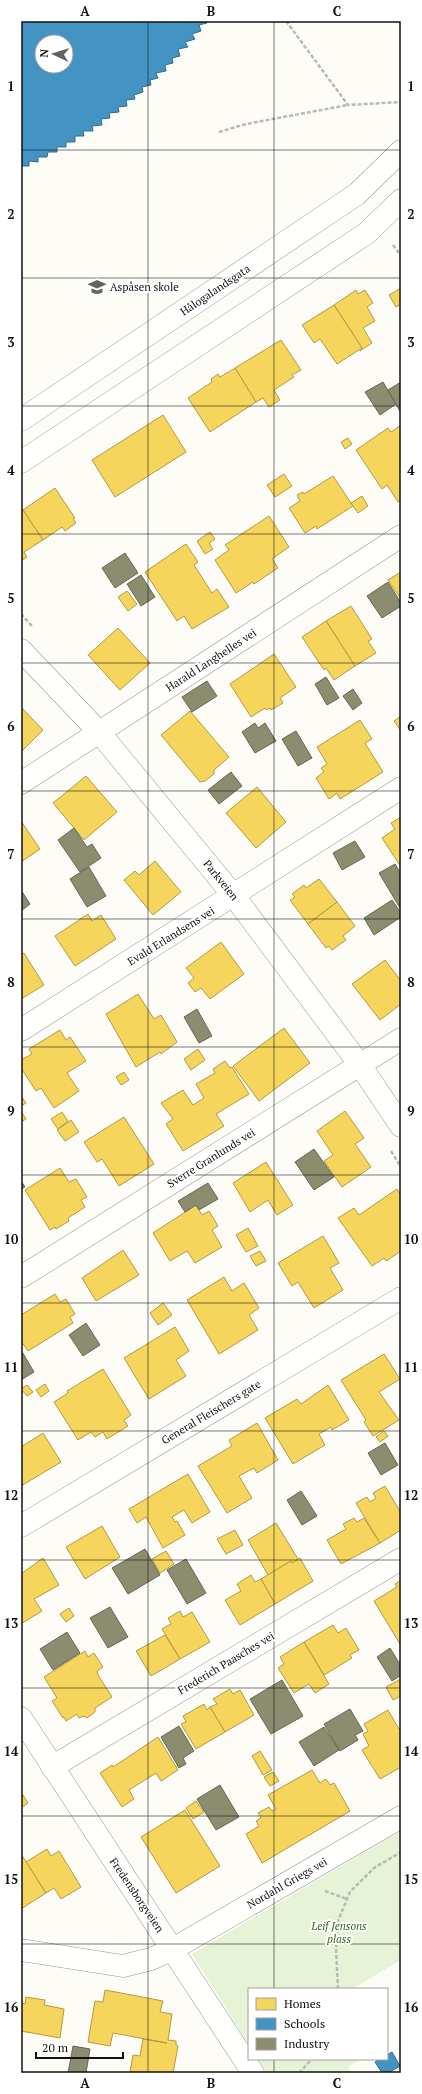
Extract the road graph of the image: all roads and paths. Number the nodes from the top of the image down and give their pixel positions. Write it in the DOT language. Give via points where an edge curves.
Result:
graph roads {
  1 [pos="286,21"];
  2 [pos="401,102"];
  3 [pos="348,105"];
  4 [pos="219,132"];
  5 [pos="401,151"];
  6 [pos="401,200"];
  7 [pos="392,243"];
  8 [pos="401,256"];
  9 [pos="21,420"];
  10 [pos="21,462"];
  11 [pos="401,536"];
  12 [pos="21,650"];
  13 [pos="100,732"];
  14 [pos="21,783"];
  15 [pos="401,788"];
  16 [pos="234,896"];
  17 [pos="21,1030"];
  18 [pos="401,1040"];
  19 [pos="360,1065"];
  20 [pos="401,1126"];
  21 [pos="21,1277"];
  22 [pos="401,1298"];
  23 [pos="21,1526"];
  24 [pos="401,1559"];
  25 [pos="21,1718"];
  26 [pos="52,1767"];
  27 [pos="401,1817"];
  28 [pos="401,1852"];
  29 [pos="173,1949"];
  30 [pos="21,1950"];
  31 [pos="338,1988"];
  32 [pos="311,2060"];
  33 [pos="253,2073"];
  34 [pos="299,2073"];
  1 -- 3 [label="path"];
  2 -- 3 [label="path"];
  3 -- 4 [label="path" via="246,124"];
  5 -- 9 [label="street, Hålogalandsgata" via="357,194"];
  6 -- 10 [label="street" via="367,233"];
  7 -- 8 [label="path"];
  11 -- 13 [label="street, Harald Langhelles vei"];
  12 -- 13 [label="street, Parkveien"];
  13 -- 14 [label="street, Harald Langhelles vei"];
  13 -- 16 [label="street, Parkveien"];
  15 -- 16 [label="street, Evald Erlandsens vei"];
  16 -- 17 [label="street, Evald Erlandsens vei"];
  16 -- 19 [label="street, Parkveien"];
  18 -- 19 [label="street, Sverre Granlunds vei"];
  19 -- 20 [label="street, Parkveien"];
  19 -- 21 [label="street, Sverre Granlunds vei"];
  22 -- 23 [label="street, General Fleischers gate"];
  24 -- 26 [label="street, Frederich Paasches vei"];
  25 -- 26 [label="street, Fredensborgveien"];
  26 -- 29 [label="street, Fredensborgveien"];
  27 -- 29 [label="street, Nordahl Griegs vei"];
  28 -- 31 [label="path" via="374,1868 350,1892 338,1921"];
  29 -- 30 [label="street, Nordahl Griegs vei" via="151,1959 123,1966"];
  29 -- 33 [label="street, Fredensborgveien"];
  32 -- 34 [label="path"];
}
